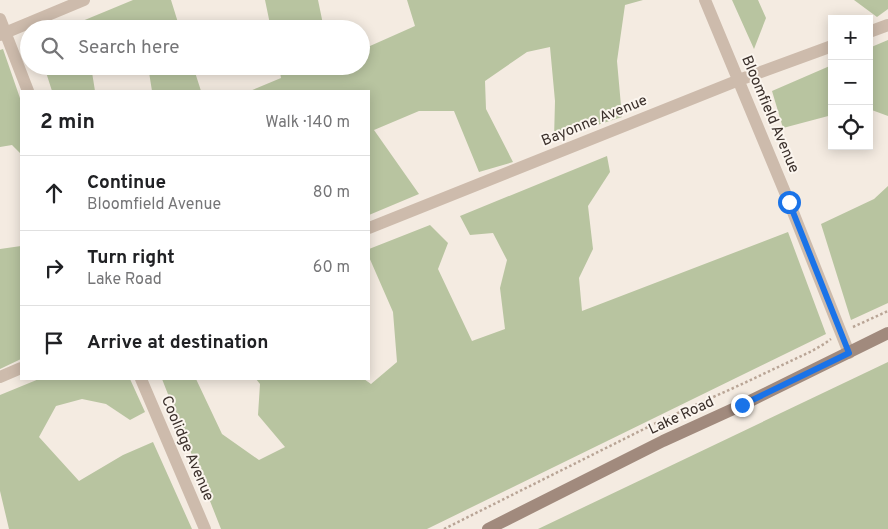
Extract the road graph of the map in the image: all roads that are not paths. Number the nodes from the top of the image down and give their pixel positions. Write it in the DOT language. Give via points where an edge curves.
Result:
graph roads {
  1 [pos="84,0"];
  2 [pos="705,0"];
  3 [pos="0,19"];
  4 [pos="36,20"];
  5 [pos="888,25"];
  6 [pos="20,27"];
  7 [pos="873,31"];
  8 [pos="3,34"];
  9 [pos="828,47"];
  10 [pos="20,73"];
  11 [pos="21,75"];
  12 [pos="739,80"];
  13 [pos="28,90"];
  14 [pos="370,228"];
  15 [pos="888,333"];
  16 [pos="849,353"];
  17 [pos="20,368"];
  18 [pos="0,377"];
  19 [pos="141,380"];
  20 [pos="205,529"];
  21 [pos="488,529"];
  1 -- 4 [label="street"];
  2 -- 12 [label="street, Bloomfield Avenue"];
  3 -- 8 [label="street"];
  5 -- 7 [label="street"];
  6 -- 8 [label="street"];
  8 -- 10 [label="street"];
  9 -- 12 [label="street, Bayonne Avenue"];
  11 -- 13 [label="street"];
  12 -- 14 [label="street, Bayonne Avenue"];
  12 -- 16 [label="street, Bloomfield Avenue"];
  15 -- 16 [label="street, Lake Road"];
  16 -- 21 [label="street, Lake Road"];
  17 -- 18 [label="street"];
  19 -- 20 [label="street, Coolidge Avenue"];
}
